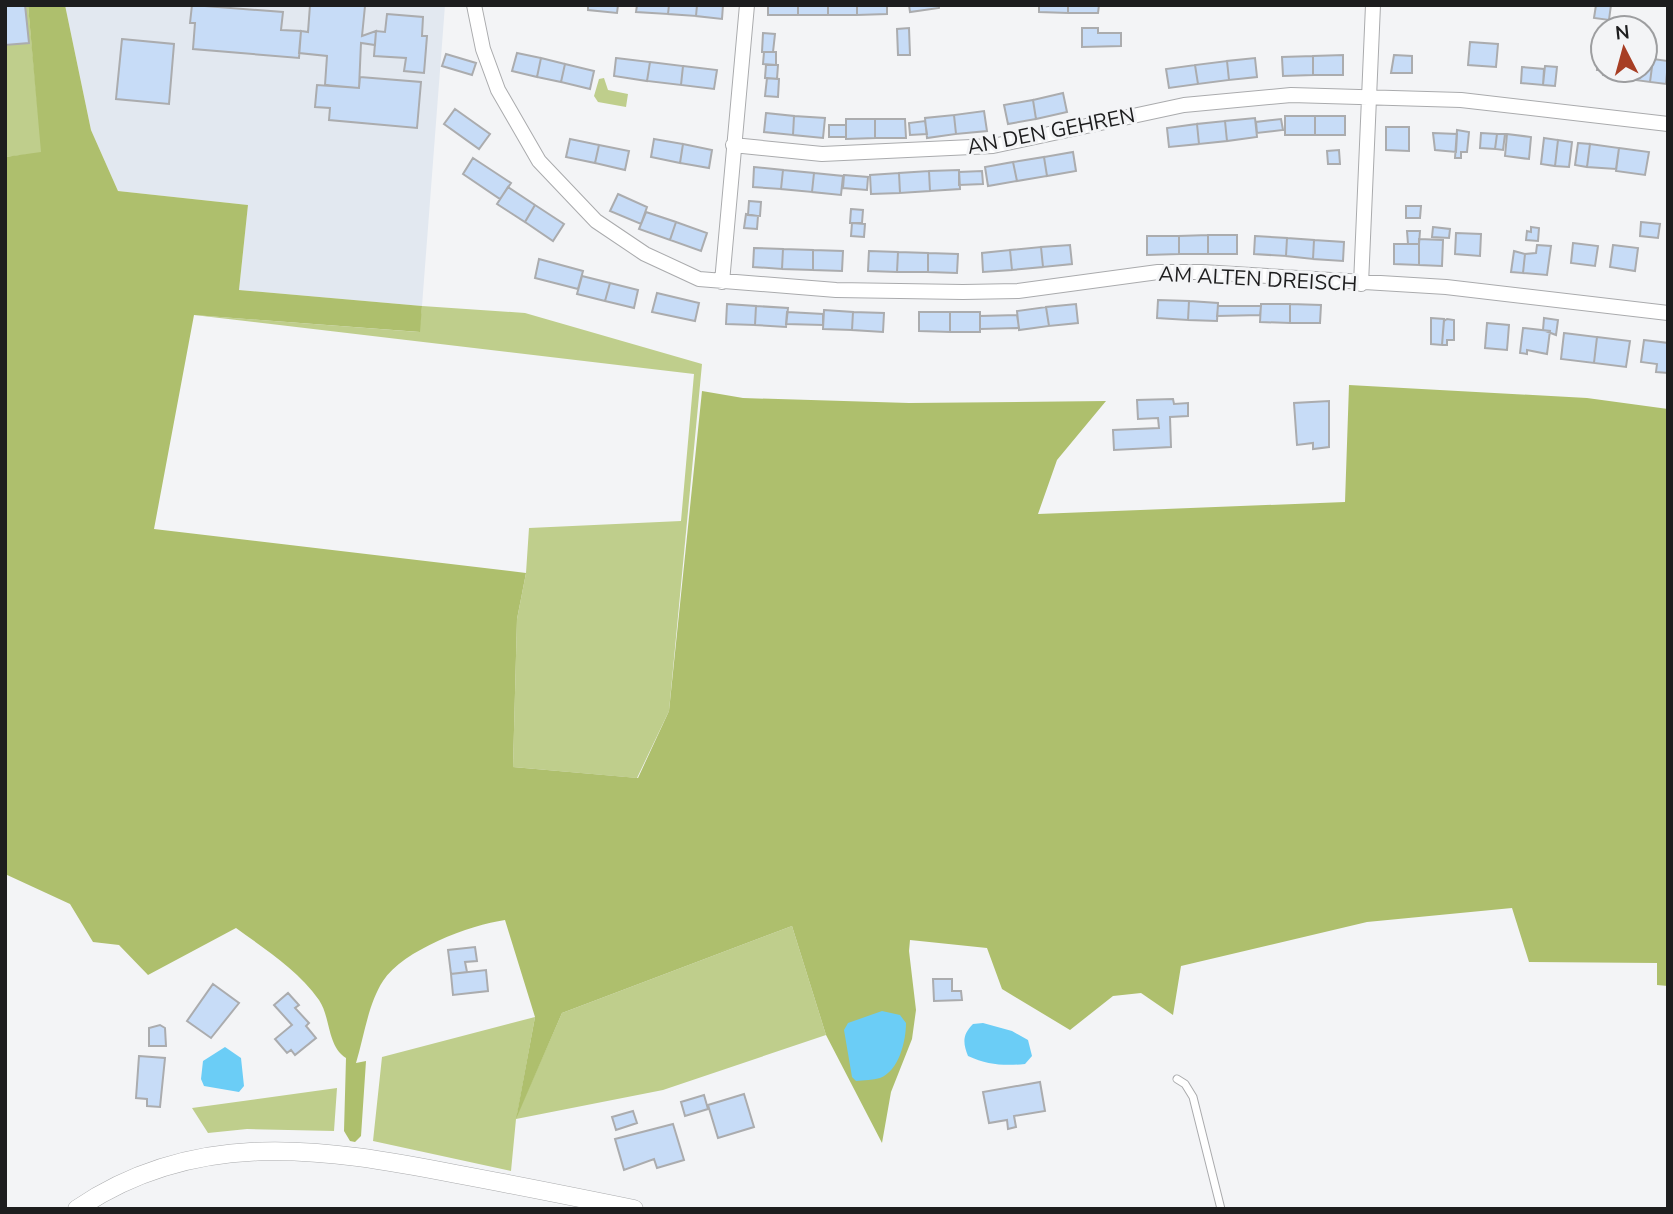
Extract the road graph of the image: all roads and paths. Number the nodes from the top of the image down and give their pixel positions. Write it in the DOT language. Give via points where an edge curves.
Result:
graph roads {
  1 [pos="474,5"];
  2 [pos="747,5"];
  3 [pos="1373,5"];
  4 [pos="1368,96"];
  5 [pos="1668,124"];
  6 [pos="733,145"];
  7 [pos="722,282"];
  8 [pos="1361,284"];
  9 [pos="1668,313"];
  10 [pos="1177,1079"];
  11 [pos="77,1209"];
  12 [pos="634,1209"];
  13 [pos="1221,1209"];
  1 -- 7 [label="street, AM ALTEN DREISCH" via="483,49 503,103 549,174 589,215 645,254 699,279"];
  2 -- 6 [label="street"];
  3 -- 4 [label="street"];
  4 -- 5 [label="street, AN DEN GEHREN" via="1542,107"];
  4 -- 6 [label="street, AN DEN GEHREN" via="1291,95 1206,102 993,146 935,151 822,154"];
  4 -- 8 [label="street"];
  6 -- 7 [label="street"];
  7 -- 8 [label="street, AM ALTEN DREISCH" via="836,290 984,292 1158,272 1202,272"];
  8 -- 9 [label="street, AM ALTEN DREISCH" via="1510,293"];
  10 -- 13 [label="lane" via="1193,1097"];
  11 -- 12 [label="street" via="161,1166 210,1155 289,1150 365,1156"];
}
